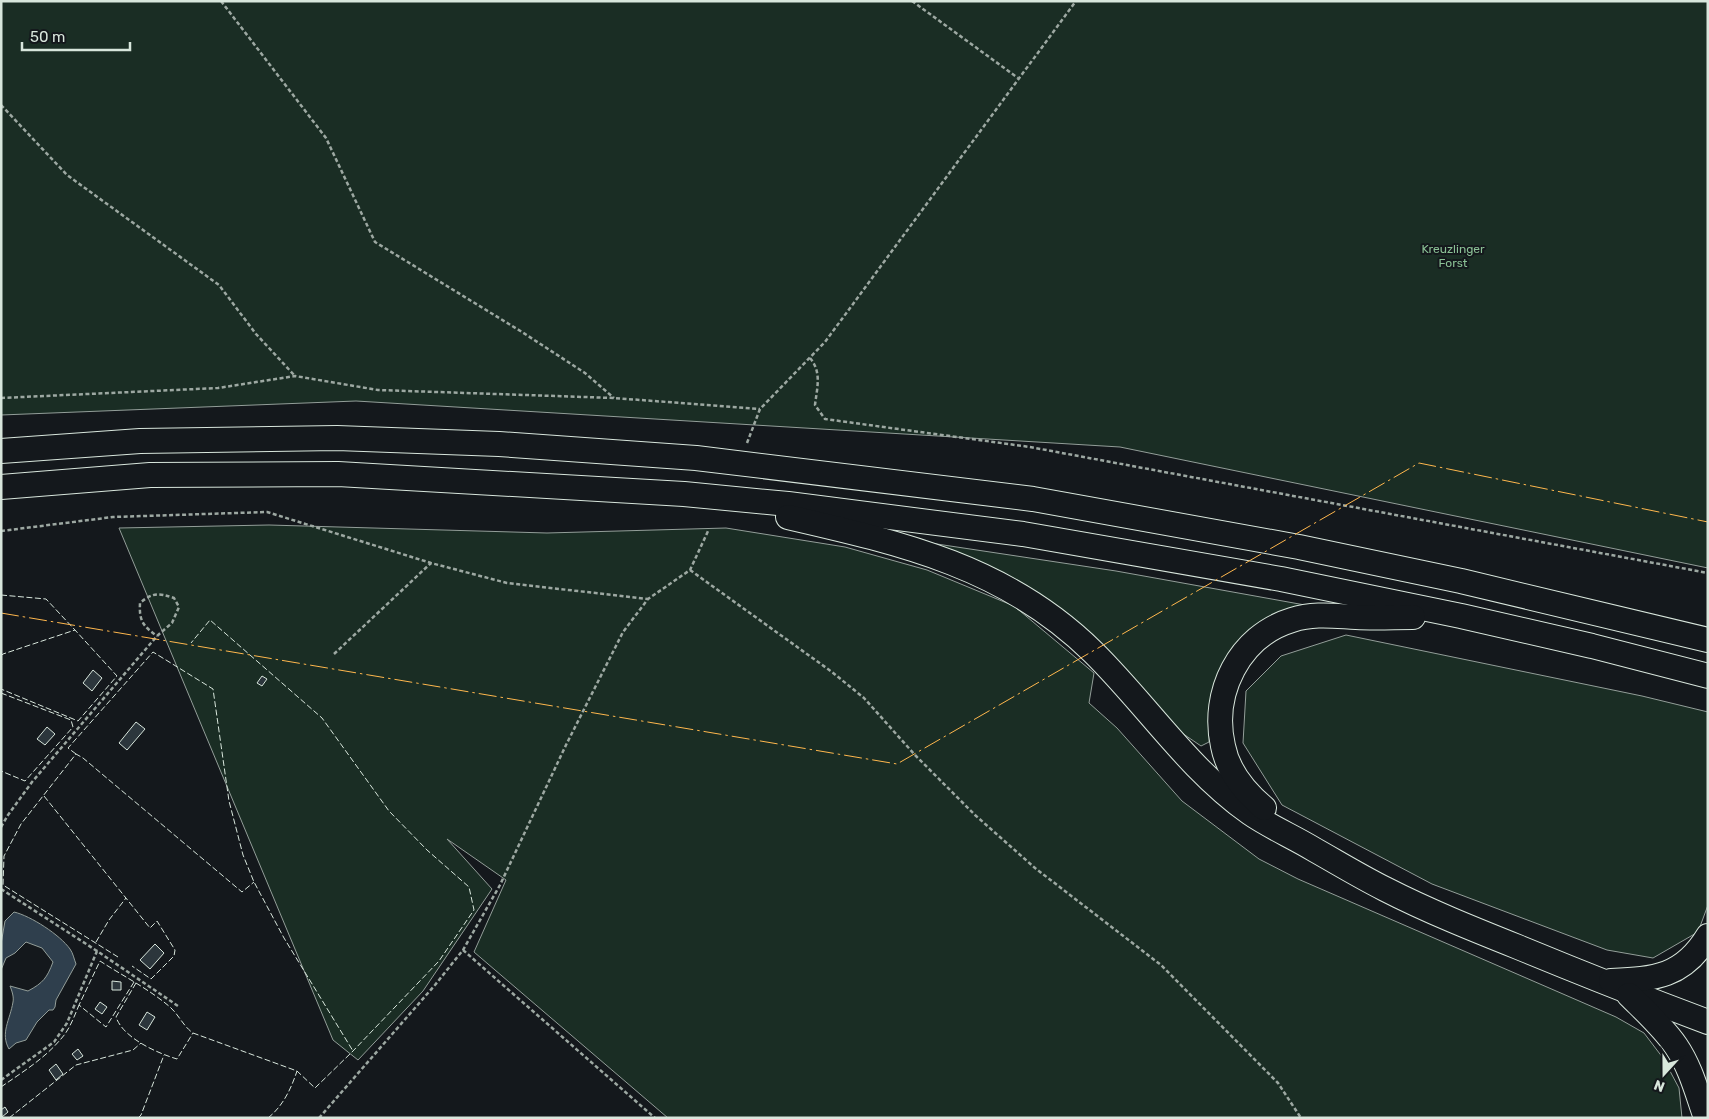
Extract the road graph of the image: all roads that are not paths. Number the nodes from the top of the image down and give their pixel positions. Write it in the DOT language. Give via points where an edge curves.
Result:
graph roads {
  1 [pos="1,451"];
  2 [pos="1,487"];
  3 [pos="684,494"];
  4 [pos="1461,616"];
  5 [pos="1708,640"];
  6 [pos="1708,676"];
  7 [pos="1312,848"];
  8 [pos="1708,936"];
  9 [pos="1601,981"];
  10 [pos="1625,990"];
  11 [pos="1708,1022"];
  12 [pos="1706,1118"];
  1 -- 5 [label="highway" via="140,441 337,438 499,444 696,458 1043,500 1356,559"];
  2 -- 3 [label="highway" via="150,475 338,474"];
  3 -- 4 [label="highway" via="1023,534 1282,579"];
  3 -- 7 [label="highway" via="917,550 998,582 1025,598 1091,649 1200,771 1226,794 1251,814"];
  4 -- 6 [label="highway"];
  4 -- 7 [label="highway" via="1316,615 1292,620 1263,634 1239,659 1230,674 1219,710 1228,762 1250,796"];
  7 -- 9 [label="highway" via="1414,903"];
  8 -- 9 [label="highway" via="1696,953 1674,970 1645,979"];
  9 -- 10 [label="highway"];
  10 -- 11 [label="highway"];
  10 -- 12 [label="highway" via="1676,1046 1692,1076"];
}
